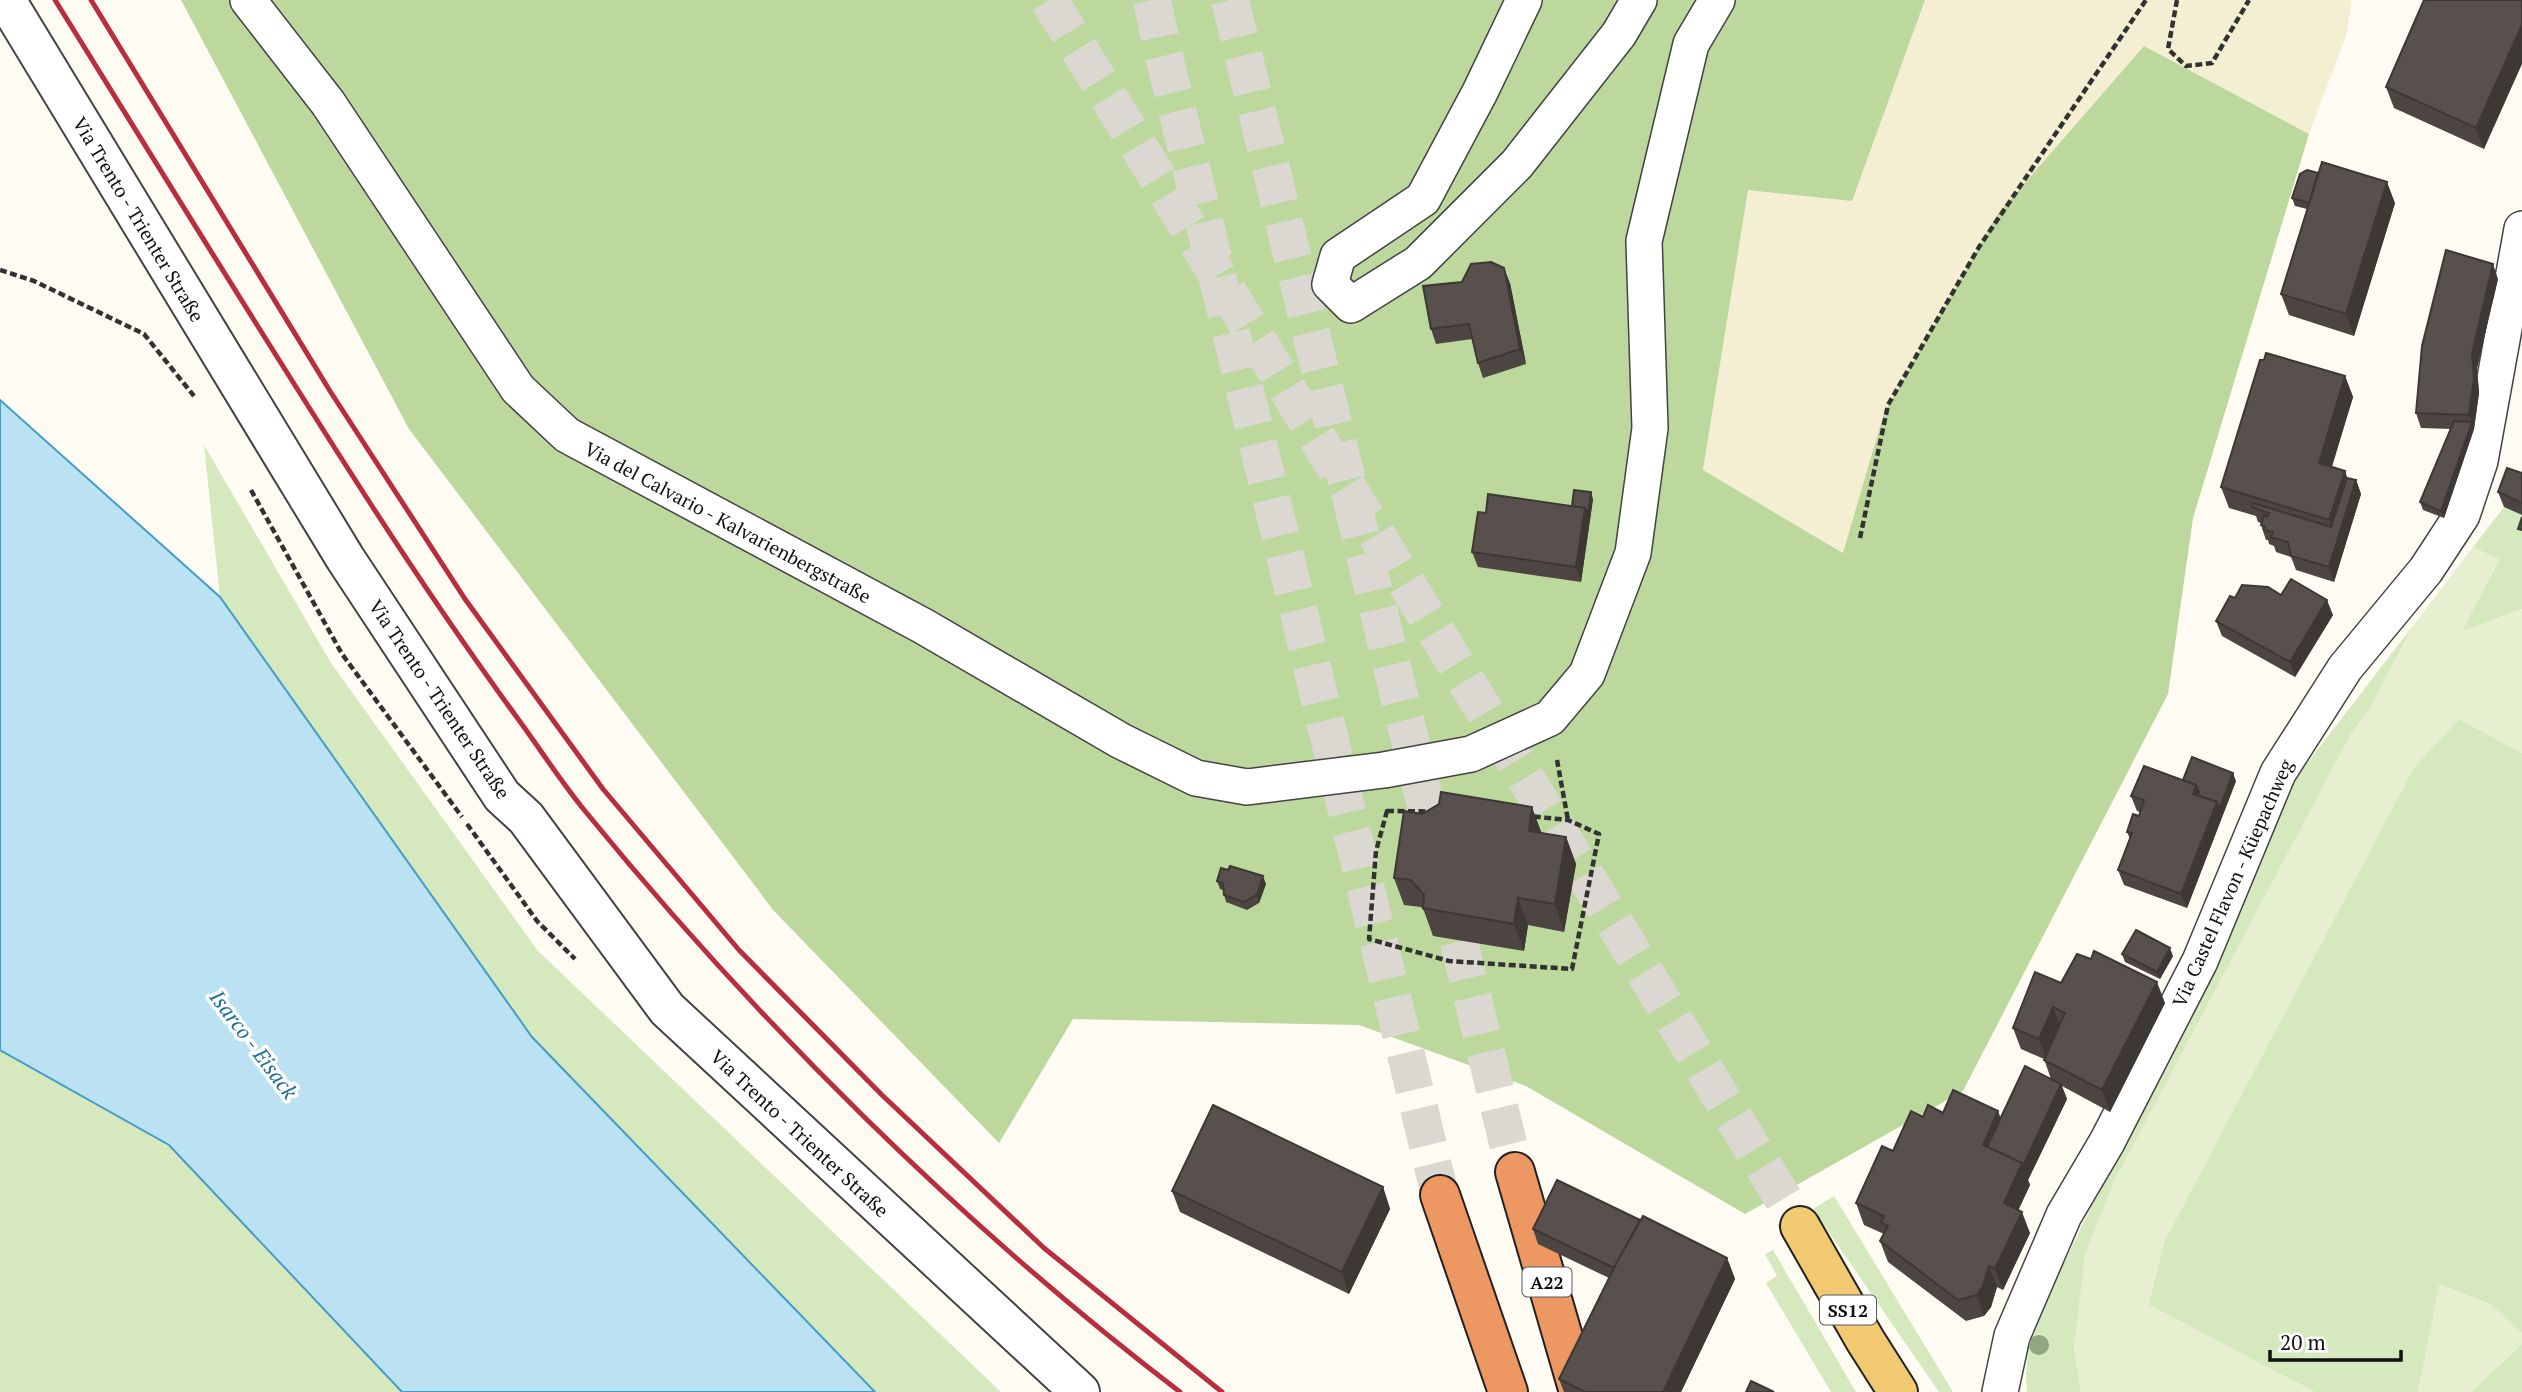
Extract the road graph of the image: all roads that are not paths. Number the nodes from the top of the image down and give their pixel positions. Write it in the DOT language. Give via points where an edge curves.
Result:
graph roads {
  1 [pos="6,0"];
  2 [pos="248,0"];
  3 [pos="1524,0"];
  4 [pos="1639,0"];
  5 [pos="1717,0"];
  6 [pos="2522,229"];
  7 [pos="1515,1172"];
  8 [pos="1440,1195"];
  9 [pos="1800,1227"];
  10 [pos="1080,1392"];
  11 [pos="1508,1392"];
  12 [pos="1579,1392"];
  13 [pos="1898,1392"];
  14 [pos="2000,1392"];
  1 -- 10 [label="street, Via Trento - Trienter Straße" via="345,558 502,796 526,818 667,1009"];
  2 -- 5 [label="street, Via del Calvario - Kalvarienbergstraße" via="328,103 518,389 567,435 923,626 1121,741 1196,778 1247,787 1471,754 1550,718 1587,674 1633,553 1650,428 1644,241 1690,44"];
  3 -- 4 [label="street" via="1423,199 1338,256 1330,284 1351,305 1418,263 1517,164 1619,34"];
  6 -- 14 [label="street, Via Castel Flavon - Küepachweg" via="2480,461 2462,515 2426,570 2345,668 2278,773 2200,961 2108,1142 2064,1214 2012,1336"];
  7 -- 12 [label="highway, A22"];
  8 -- 11 [label="highway"];
  9 -- 13 [label="main road, SS12"];
}
